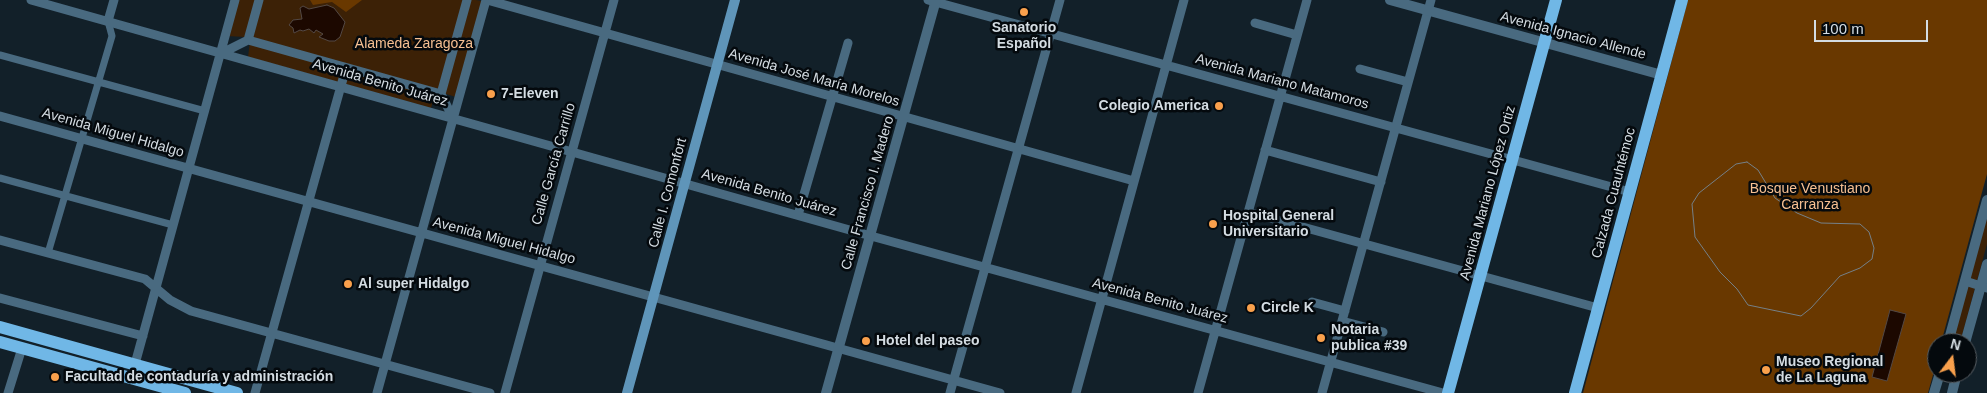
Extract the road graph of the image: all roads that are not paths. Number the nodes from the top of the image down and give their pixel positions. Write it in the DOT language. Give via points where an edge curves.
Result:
graph roads {
  1 [pos="31,0"];
  2 [pos="114,0"];
  3 [pos="236,0"];
  4 [pos="259,0"];
  5 [pos="467,0"];
  6 [pos="486,0"];
  7 [pos="614,0"];
  8 [pos="735,0"];
  9 [pos="1060,0"];
  10 [pos="1184,0"];
  11 [pos="1307,0"];
  12 [pos="1390,0"];
  13 [pos="1431,0"];
  14 [pos="1556,0"];
  15 [pos="1682,0"];
  16 [pos="933,1"];
  17 [pos="1428,10"];
  18 [pos="108,21"];
  19 [pos="1254,23"];
  20 [pos="605,33"];
  21 [pos="1050,33"];
  22 [pos="1297,34"];
  23 [pos="248,40"];
  24 [pos="1545,42"];
  25 [pos="848,43"];
  26 [pos="222,53"];
  27 [pos="0,55"];
  28 [pos="717,65"];
  29 [pos="1166,65"];
  30 [pos="346,68"];
  31 [pos="1360,69"];
  32 [pos="1662,75"];
  33 [pos="1408,82"];
  34 [pos="98,83"];
  35 [pos="341,86"];
  36 [pos="441,94"];
  37 [pos="1280,96"];
  38 [pos="832,97"];
  39 [pos="205,111"];
  40 [pos="0,116"];
  41 [pos="904,117"];
  42 [pos="453,118"];
  43 [pos="1396,127"];
  44 [pos="82,139"];
  45 [pos="1018,149"];
  46 [pos="1265,150"];
  47 [pos="572,152"];
  48 [pos="1513,159"];
  49 [pos="189,169"];
  50 [pos="0,178"];
  51 [pos="1134,181"];
  52 [pos="1380,182"];
  53 [pos="685,183"];
  54 [pos="1630,192"];
  55 [pos="65,196"];
  56 [pos="1987,200"];
  57 [pos="309,202"];
  58 [pos="1248,212"];
  59 [pos="798,215"];
  60 [pos="173,225"];
  61 [pos="422,233"];
  62 [pos="871,236"];
  63 [pos="0,240"];
  64 [pos="1364,244"];
  65 [pos="48,253"];
  66 [pos="1987,264"];
  67 [pos="540,266"];
  68 [pos="985,267"];
  69 [pos="1480,276"];
  70 [pos="1964,281"];
  71 [pos="156,287"];
  72 [pos="1984,287"];
  73 [pos="654,297"];
  74 [pos="0,298"];
  75 [pos="1102,299"];
  76 [pos="1312,302"];
  77 [pos="1598,308"];
  78 [pos="1345,311"];
  79 [pos="1342,321"];
  80 [pos="0,326"];
  81 [pos="1215,330"];
  82 [pos="1383,332"];
  83 [pos="272,333"];
  84 [pos="1951,333"];
  85 [pos="1968,333"];
  86 [pos="142,336"];
  87 [pos="0,342"];
  88 [pos="22,348"];
  89 [pos="839,348"];
  90 [pos="1331,362"];
  91 [pos="135,364"];
  92 [pos="385,364"];
  93 [pos="954,380"];
  94 [pos="8,393"];
  95 [pos="185,393"];
  96 [pos="237,393"];
  97 [pos="255,393"];
  98 [pos="377,393"];
  99 [pos="490,393"];
  100 [pos="505,393"];
  101 [pos="627,393"];
  102 [pos="826,393"];
  103 [pos="950,393"];
  104 [pos="1000,393"];
  105 [pos="1076,393"];
  106 [pos="1198,393"];
  107 [pos="1322,393"];
  108 [pos="1443,393"];
  109 [pos="1448,393"];
  110 [pos="1575,393"];
  1 -- 18 [label="street, Avenida Benito Juárez"];
  2 -- 18 [label="street"];
  3 -- 26 [label="street"];
  4 -- 23 [label="street"];
  5 -- 36 [label="street"];
  6 -- 20 [label="street, Avenida José María Morelos"];
  6 -- 42 [label="street"];
  7 -- 20 [label="street, Calle García Carrillo"];
  8 -- 28 [label="main road, Calle I. Comonfort"];
  9 -- 21 [label="street"];
  10 -- 29 [label="street"];
  11 -- 22 [label="street"];
  12 -- 17 [label="street, Avenida Ignacio Allende"];
  13 -- 17 [label="street"];
  14 -- 24 [label="main road, Avenida Mariano López Ortiz"];
  15 -- 32 [label="main road, Calzada Cuauhtémoc"];
  16 -- 21 [label="street, Avenida Mariano Matamoros"];
  16 -- 41 [label="street, Calle Francisco I. Madero"];
  17 -- 24 [label="street, Avenida Ignacio Allende"];
  17 -- 33 [label="street"];
  18 -- 26 [label="street, Avenida Benito Juárez"];
  18 -- 34 [label="street" via="112,36"];
  19 -- 22 [label="street"];
  20 -- 28 [label="street, Avenida José María Morelos"];
  20 -- 47 [label="street, Calle García Carrillo"];
  21 -- 29 [label="street, Avenida Mariano Matamoros"];
  21 -- 45 [label="street"];
  22 -- 37 [label="street"];
  23 -- 26 [label="street"];
  23 -- 30 [label="street"];
  24 -- 32 [label="street, Avenida Ignacio Allende"];
  24 -- 48 [label="main road, Avenida Mariano López Ortiz"];
  25 -- 38 [label="street"];
  26 -- 35 [label="street, Avenida Benito Juárez"];
  26 -- 39 [label="street"];
  27 -- 34 [label="street"];
  28 -- 38 [label="street, Avenida José María Morelos"];
  28 -- 53 [label="main road, Calle I. Comonfort"];
  29 -- 37 [label="street, Avenida Mariano Matamoros"];
  29 -- 51 [label="street"];
  30 -- 35 [label="street"];
  30 -- 36 [label="street"];
  31 -- 33 [label="street"];
  32 -- 54 [label="main road, Calzada Cuauhtémoc"];
  33 -- 43 [label="street"];
  34 -- 39 [label="street"];
  34 -- 44 [label="street"];
  35 -- 42 [label="street, Avenida Benito Juárez"];
  35 -- 57 [label="street"];
  36 -- 42 [label="street"];
  37 -- 43 [label="street, Avenida Mariano Matamoros"];
  37 -- 46 [label="street"];
  38 -- 41 [label="street, Avenida José María Morelos"];
  38 -- 59 [label="street"];
  39 -- 49 [label="street"];
  40 -- 44 [label="street, Avenida Miguel Hidalgo"];
  41 -- 45 [label="street, Avenida José María Morelos"];
  41 -- 62 [label="street, Calle Francisco I. Madero"];
  42 -- 47 [label="street, Avenida Benito Juárez"];
  42 -- 61 [label="street"];
  43 -- 48 [label="street, Avenida Mariano Matamoros"];
  43 -- 52 [label="street"];
  44 -- 49 [label="street, Avenida Miguel Hidalgo"];
  44 -- 55 [label="street"];
  45 -- 51 [label="street, Avenida José María Morelos"];
  45 -- 68 [label="street"];
  46 -- 52 [label="street"];
  46 -- 58 [label="street"];
  47 -- 53 [label="street, Avenida Benito Juárez"];
  47 -- 67 [label="street, Calle García Carrillo"];
  48 -- 54 [label="street, Avenida Mariano Matamoros"];
  48 -- 69 [label="main road, Avenida Mariano López Ortiz"];
  49 -- 57 [label="street, Avenida Miguel Hidalgo"];
  49 -- 60 [label="street"];
  50 -- 55 [label="street"];
  51 -- 75 [label="street"];
  52 -- 64 [label="street"];
  53 -- 59 [label="street, Avenida Benito Juárez"];
  53 -- 73 [label="main road, Calle I. Comonfort"];
  54 -- 77 [label="main road, Calzada Cuauhtémoc"];
  55 -- 60 [label="street"];
  55 -- 65 [label="street"];
  56 -- 70 [label="street"];
  57 -- 61 [label="street, Avenida Miguel Hidalgo"];
  57 -- 83 [label="street"];
  58 -- 64 [label="street"];
  58 -- 81 [label="street"];
  59 -- 62 [label="street, Avenida Benito Juárez"];
  60 -- 71 [label="street"];
  61 -- 67 [label="street, Avenida Miguel Hidalgo"];
  61 -- 92 [label="street"];
  62 -- 68 [label="street, Avenida Benito Juárez"];
  62 -- 89 [label="street, Calle Francisco I. Madero"];
  63 -- 65 [label="street"];
  64 -- 69 [label="street"];
  64 -- 78 [label="street"];
  65 -- 71 [label="street" via="138,276"];
  66 -- 72 [label="street"];
  67 -- 73 [label="street, Avenida Miguel Hidalgo"];
  67 -- 100 [label="street, Calle García Carrillo"];
  68 -- 75 [label="street, Avenida Benito Juárez"];
  68 -- 93 [label="street"];
  69 -- 77 [label="street"];
  69 -- 109 [label="main road, Avenida Mariano López Ortiz"];
  70 -- 72 [label="street"];
  70 -- 84 [label="street"];
  71 -- 83 [label="street" via="170,300 191,311"];
  71 -- 86 [label="street"];
  72 -- 85 [label="street"];
  73 -- 89 [label="street, Avenida Miguel Hidalgo"];
  73 -- 101 [label="main road, Calle I. Comonfort"];
  74 -- 86 [label="street"];
  75 -- 81 [label="street, Avenida Benito Juárez"];
  75 -- 105 [label="street"];
  76 -- 78 [label="street"];
  77 -- 110 [label="main road, Calzada Cuauhtémoc"];
  78 -- 79 [label="street"];
  79 -- 82 [label="street"];
  79 -- 90 [label="street"];
  80 -- 91 [label="main road"];
  81 -- 90 [label="street, Avenida Benito Juárez"];
  81 -- 106 [label="street"];
  83 -- 92 [label="street"];
  83 -- 97 [label="street"];
  86 -- 91 [label="street"];
  87 -- 88 [label="main road"];
  88 -- 94 [label="street"];
  88 -- 95 [label="main road"];
  89 -- 93 [label="street, Avenida Miguel Hidalgo"];
  89 -- 102 [label="street, Calle Francisco I. Madero"];
  90 -- 107 [label="street"];
  90 -- 108 [label="street, Avenida Benito Juárez"];
  91 -- 96 [label="main road"];
  92 -- 98 [label="street"];
  92 -- 99 [label="street"];
  93 -- 103 [label="street"];
  93 -- 104 [label="street, Avenida Miguel Hidalgo"];
}
